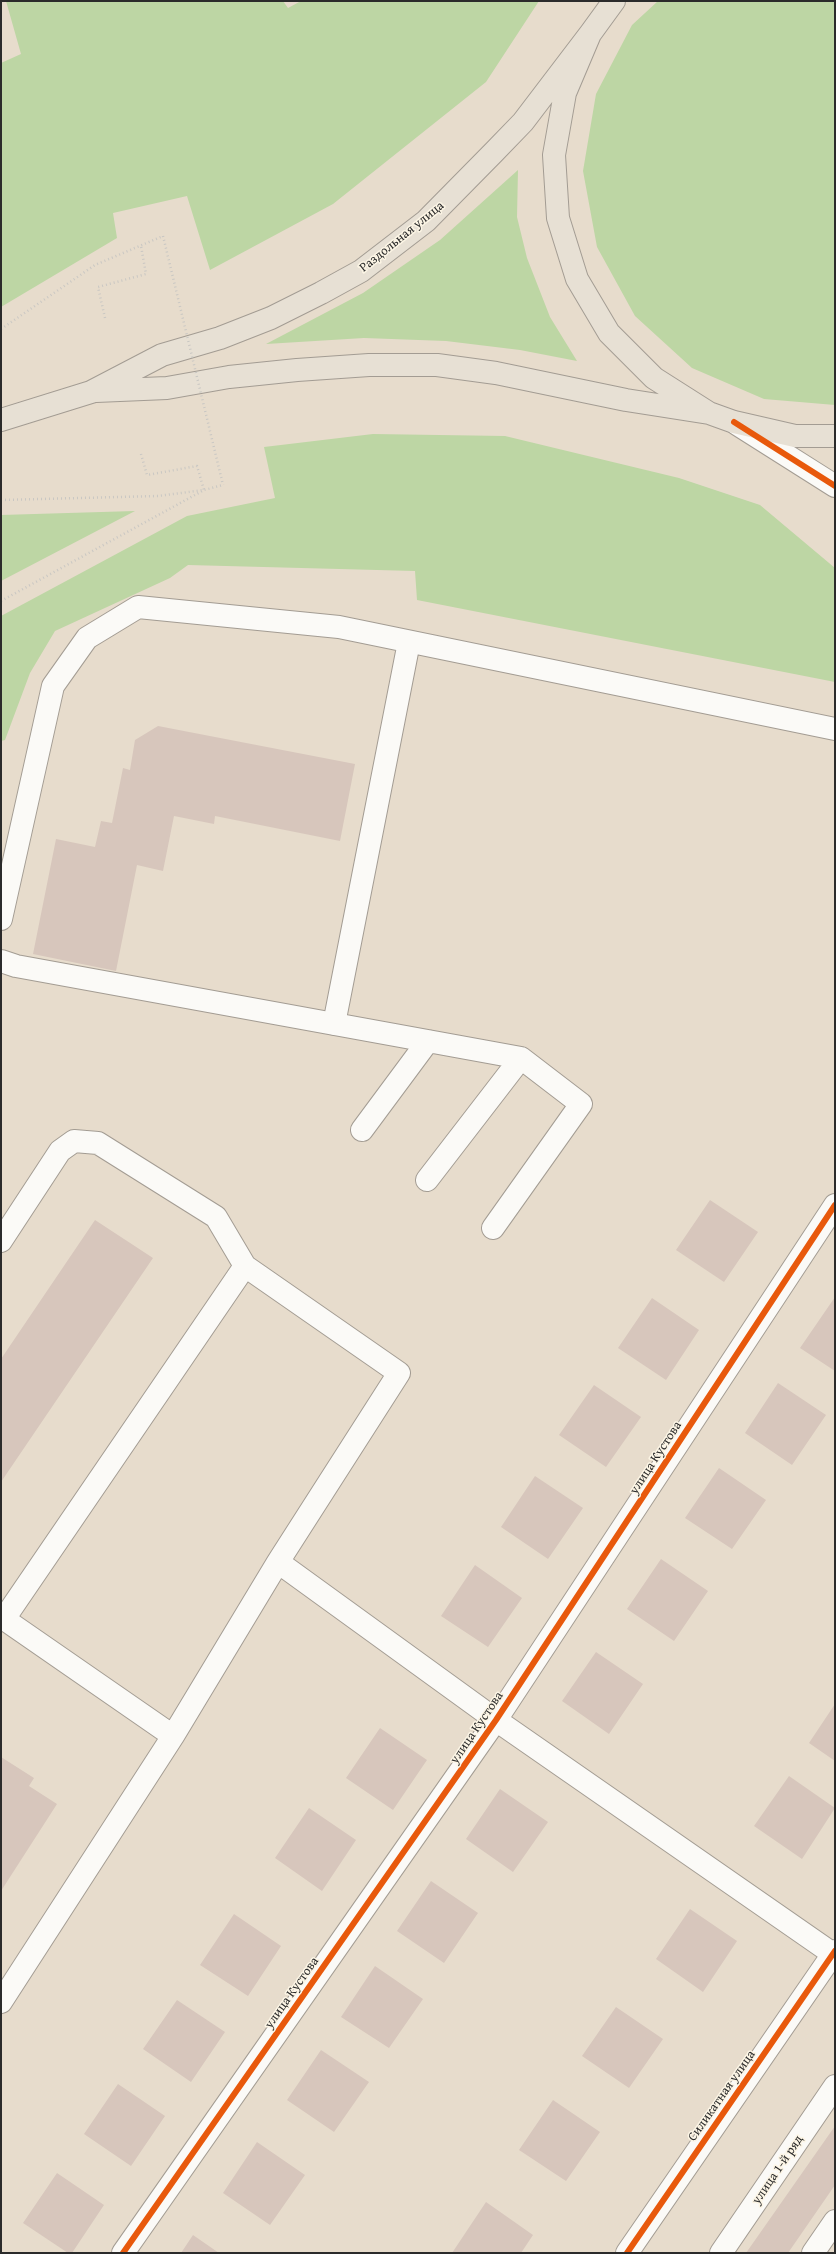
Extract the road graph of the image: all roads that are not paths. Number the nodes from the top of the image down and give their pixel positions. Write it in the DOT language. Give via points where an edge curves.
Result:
graph roads {
  1 [pos="613,1"];
  2 [pos="590,34"];
  3 [pos="91,392"];
  4 [pos="710,413"];
  5 [pos="1,420"];
  6 [pos="734,422"];
  7 [pos="835,436"];
  8 [pos="835,486"];
  9 [pos="409,642"];
  10 [pos="835,730"];
  11 [pos="1,919"];
  12 [pos="1,961"];
  13 [pos="334,1024"];
  14 [pos="428,1041"];
  15 [pos="521,1058"];
  16 [pos="362,1130"];
  17 [pos="427,1180"];
  18 [pos="835,1205"];
  19 [pos="493,1228"];
  20 [pos="1,1241"];
  21 [pos="245,1266"];
  22 [pos="278,1562"];
  23 [pos="2,1619"];
  24 [pos="496,1720"];
  25 [pos="173,1736"];
  26 [pos="834,1952"];
  27 [pos="1,2002"];
  28 [pos="835,2086"];
  29 [pos="835,2221"];
  30 [pos="123,2253"];
  31 [pos="627,2253"];
  32 [pos="720,2253"];
  33 [pos="813,2253"];
  1 -- 2 [label="main road"];
  2 -- 3 [label="main road, Раздольная улица" via="523,122 426,220 372,262 321,293 270,318 220,338 162,354"];
  2 -- 4 [label="main road" via="565,93 554,155 558,218 574,271 610,333 654,378"];
  3 -- 4 [label="main road, Раздольная улица" via="167,388 229,377 297,370 369,365 437,365 496,372 626,400"];
  3 -- 5 [label="main road, Раздольная улица"];
  4 -- 6 [label="main road"];
  6 -- 7 [label="main road" via="795,436"];
  6 -- 8 [label="street"];
  9 -- 10 [label="street"];
  9 -- 11 [label="street" via="339,627 138,607 86,638 53,686"];
  9 -- 13 [label="street"];
  12 -- 13 [label="street" via="16,966"];
  13 -- 14 [label="street"];
  14 -- 15 [label="street"];
  14 -- 16 [label="street"];
  15 -- 17 [label="street"];
  15 -- 19 [label="street" via="580,1104"];
  18 -- 24 [label="street, улица Кустова"];
  20 -- 21 [label="street" via="60,1151 74,1141 98,1143 216,1217"];
  21 -- 22 [label="street" via="399,1373"];
  21 -- 23 [label="street"];
  22 -- 24 [label="street"];
  22 -- 25 [label="street"];
  23 -- 25 [label="street"];
  24 -- 26 [label="street"];
  24 -- 30 [label="street, улица Кустова"];
  25 -- 27 [label="street"];
  26 -- 31 [label="street, Силикатная улица"];
  28 -- 32 [label="street, улица 1-й ряд"];
  29 -- 33 [label="street"];
}
